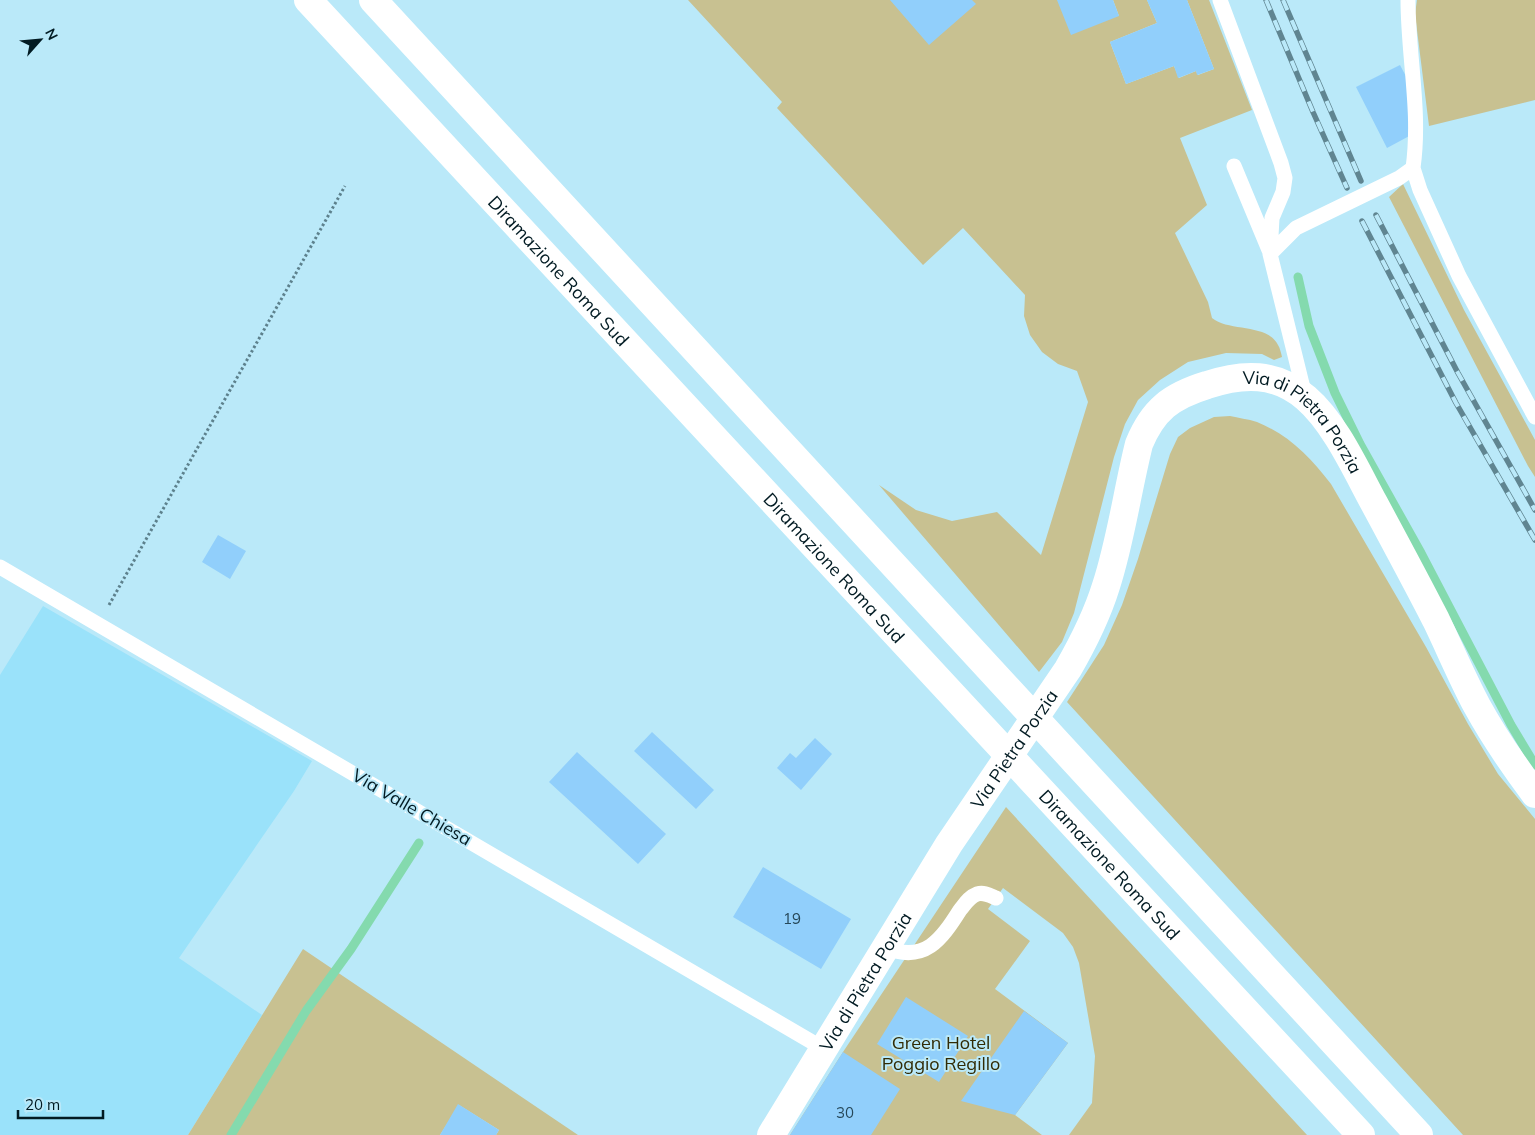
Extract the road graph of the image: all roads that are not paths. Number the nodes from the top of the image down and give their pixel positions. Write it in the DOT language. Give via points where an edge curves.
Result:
graph roads {
  1 [pos="308,0"];
  2 [pos="373,0"];
  3 [pos="1220,0"];
  4 [pos="1408,0"];
  5 [pos="1234,166"];
  6 [pos="1413,168"];
  7 [pos="1270,254"];
  8 [pos="1306,398"];
  9 [pos="1535,417"];
  10 [pos="0,567"];
  11 [pos="1068,669"];
  12 [pos="1535,794"];
  13 [pos="959,829"];
  14 [pos="996,898"];
  15 [pos="886,948"];
  16 [pos="824,1049"];
  17 [pos="771,1135"];
  18 [pos="1362,1135"];
  19 [pos="1419,1135"];
  1 -- 18 [label="main road, Diramazione Roma Sud"];
  2 -- 19 [label="main road"];
  3 -- 7 [label="lane" via="1285,178 1272,218"];
  4 -- 6 [label="lane" via="1417,127"];
  5 -- 7 [label="lane"];
  6 -- 7 [label="lane" via="1399,178 1296,228"];
  6 -- 9 [label="lane" via="1459,276"];
  7 -- 8 [label="lane"];
  8 -- 11 [label="main road, Via di Pietra Porzia" via="1278,381 1255,376 1238,377 1191,390 1155,414 1139,444 1106,588"];
  8 -- 12 [label="main road, Via di Pietra Porzia" via="1344,448 1400,550 1478,706 1502,749"];
  10 -- 16 [label="lane, Via Valle Chiesa"];
  11 -- 13 [label="main road, Via Pietra Porzia"];
  13 -- 15 [label="main road, Via di Pietra Porzia"];
  14 -- 15 [label="lane" via="986,894 973,896 943,936 921,951 908,954"];
  15 -- 16 [label="main road, Via di Pietra Porzia"];
  16 -- 17 [label="main road, Via di Pietra Porzia"];
}
